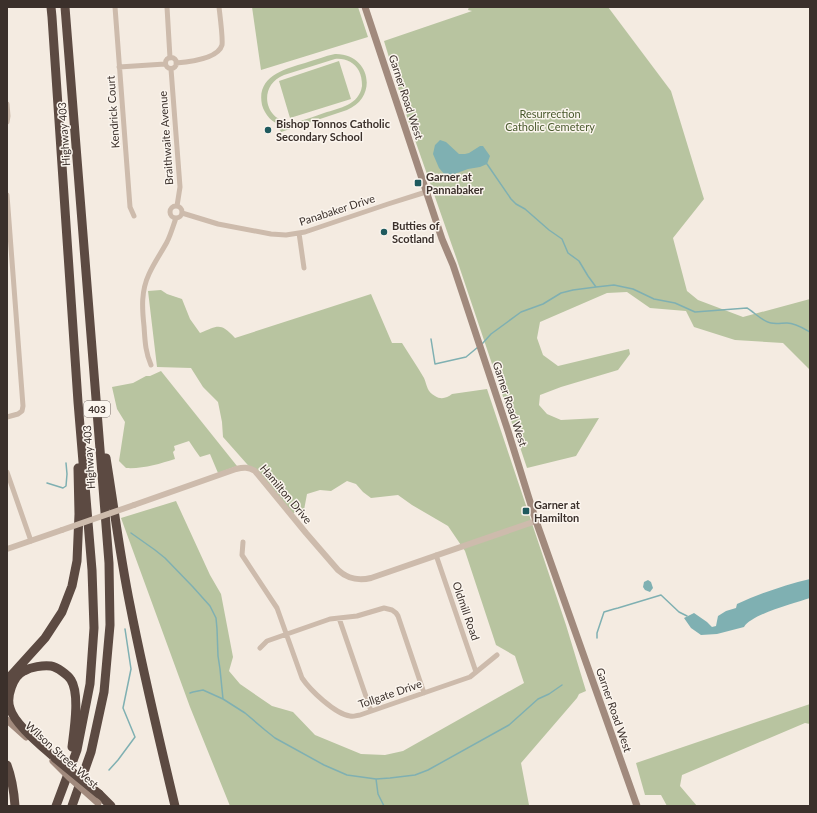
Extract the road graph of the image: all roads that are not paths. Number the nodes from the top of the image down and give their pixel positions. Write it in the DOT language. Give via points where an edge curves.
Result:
graph roads {
  1 [pos="50,7"];
  2 [pos="65,7"];
  3 [pos="114,7"];
  4 [pos="167,7"];
  5 [pos="219,7"];
  6 [pos="365,7"];
  7 [pos="170,58"];
  8 [pos="176,63"];
  9 [pos="165,64"];
  10 [pos="119,67"];
  11 [pos="172,69"];
  12 [pos="7,104"];
  13 [pos="7,122"];
  14 [pos="426,192"];
  15 [pos="7,195"];
  16 [pos="177,206"];
  17 [pos="182,213"];
  18 [pos="134,216"];
  19 [pos="176,218"];
  20 [pos="299,233"];
  21 [pos="304,268"];
  22 [pos="151,365"];
  23 [pos="96,393"];
  24 [pos="78,402"];
  25 [pos="7,418"];
  26 [pos="7,472"];
  27 [pos="536,521"];
  28 [pos="30,541"];
  29 [pos="242,542"];
  30 [pos="7,549"];
  31 [pos="436,556"];
  32 [pos="339,618"];
  33 [pos="287,634"];
  34 [pos="260,648"];
  35 [pos="497,655"];
  36 [pos="476,672"];
  37 [pos="7,680"];
  38 [pos="424,693"];
  39 [pos="371,711"];
  40 [pos="7,720"];
  41 [pos="91,752"];
  42 [pos="53,759"];
  43 [pos="7,765"];
  44 [pos="100,802"];
  45 [pos="15,806"];
  46 [pos="51,806"];
  47 [pos="56,806"];
  48 [pos="72,806"];
  49 [pos="79,806"];
  50 [pos="111,806"];
  51 [pos="175,806"];
  52 [pos="637,806"];
  1 -- 24 [label="highway, Highway 403 / 403"];
  2 -- 23 [label="highway, Highway 403 / 403"];
  3 -- 10 [label="street, Kendrick Court"];
  4 -- 7 [label="street"];
  5 -- 8 [label="street" via="222,42 220,49 201,59"];
  6 -- 14 [label="main road, Garner Road West"];
  7 -- 8 [label="street" via="174,58"];
  7 -- 9 [label="street"];
  8 -- 11 [label="street"];
  9 -- 10 [label="street"];
  9 -- 11 [label="street"];
  10 -- 18 [label="street, Kendrick Court" via="130,207"];
  11 -- 16 [label="street, Braithwaite Avenue" via="180,177"];
  12 -- 13 [label="street"];
  14 -- 20 [label="street, Panabaker Drive"];
  14 -- 27 [label="main road, Garner Road West" via="453,265"];
  15 -- 25 [label="street" via="23,406 22,411"];
  16 -- 17 [label="street"];
  16 -- 19 [label="street" via="170,211 171,216"];
  17 -- 19 [label="street"];
  17 -- 20 [label="street, Panabaker Drive" via="218,224 271,234"];
  19 -- 22 [label="street" via="167,242 149,273 143,294 145,349"];
  20 -- 21 [label="street"];
  23 -- 41 [label="highway, Highway 403 / 403" via="109,563 110,625 104,692"];
  23 -- 51 [label="highway" via="130,605"];
  24 -- 37 [label="highway" via="78,546 72,586 62,612 45,638"];
  24 -- 47 [label="highway, Highway 403 / 403" via="92,570 94,628 90,684 77,750"];
  26 -- 28 [label="street"];
  27 -- 31 [label="street, Hamilton Drive"];
  27 -- 52 [label="main road, Garner Road West"];
  28 -- 30 [label="street, Hamilton Drive"];
  28 -- 31 [label="street, Hamilton Drive, bridge" via="236,469 249,467 335,567 346,576 368,579"];
  29 -- 33 [label="street, Tollgate Drive" via="242,555 278,608"];
  31 -- 36 [label="street, Oldmill Road"];
  32 -- 33 [label="street"];
  32 -- 38 [label="street" via="358,616 384,608 394,611 398,616"];
  32 -- 39 [label="street"];
  33 -- 34 [label="street" via="267,641"];
  33 -- 39 [label="street, Tollgate Drive" via="302,678 327,704 351,716"];
  35 -- 36 [label="street, Tollgate Drive"];
  36 -- 38 [label="street, Tollgate Drive" via="470,677"];
  38 -- 39 [label="street, Tollgate Drive"];
  40 -- 42 [label="main road, Wilson Street West"];
  41 -- 48 [label="highway, Highway 403 / 403"];
  41 -- 49 [label="highway"];
  42 -- 44 [label="highway, bridge"];
  42 -- 46 [label="highway" via="23,728 10,709 8,699 17,677 23,671 32,668 52,666 61,670 71,680 75,691 75,723 71,750"];
  43 -- 45 [label="highway"];
  44 -- 50 [label="highway"];
}
